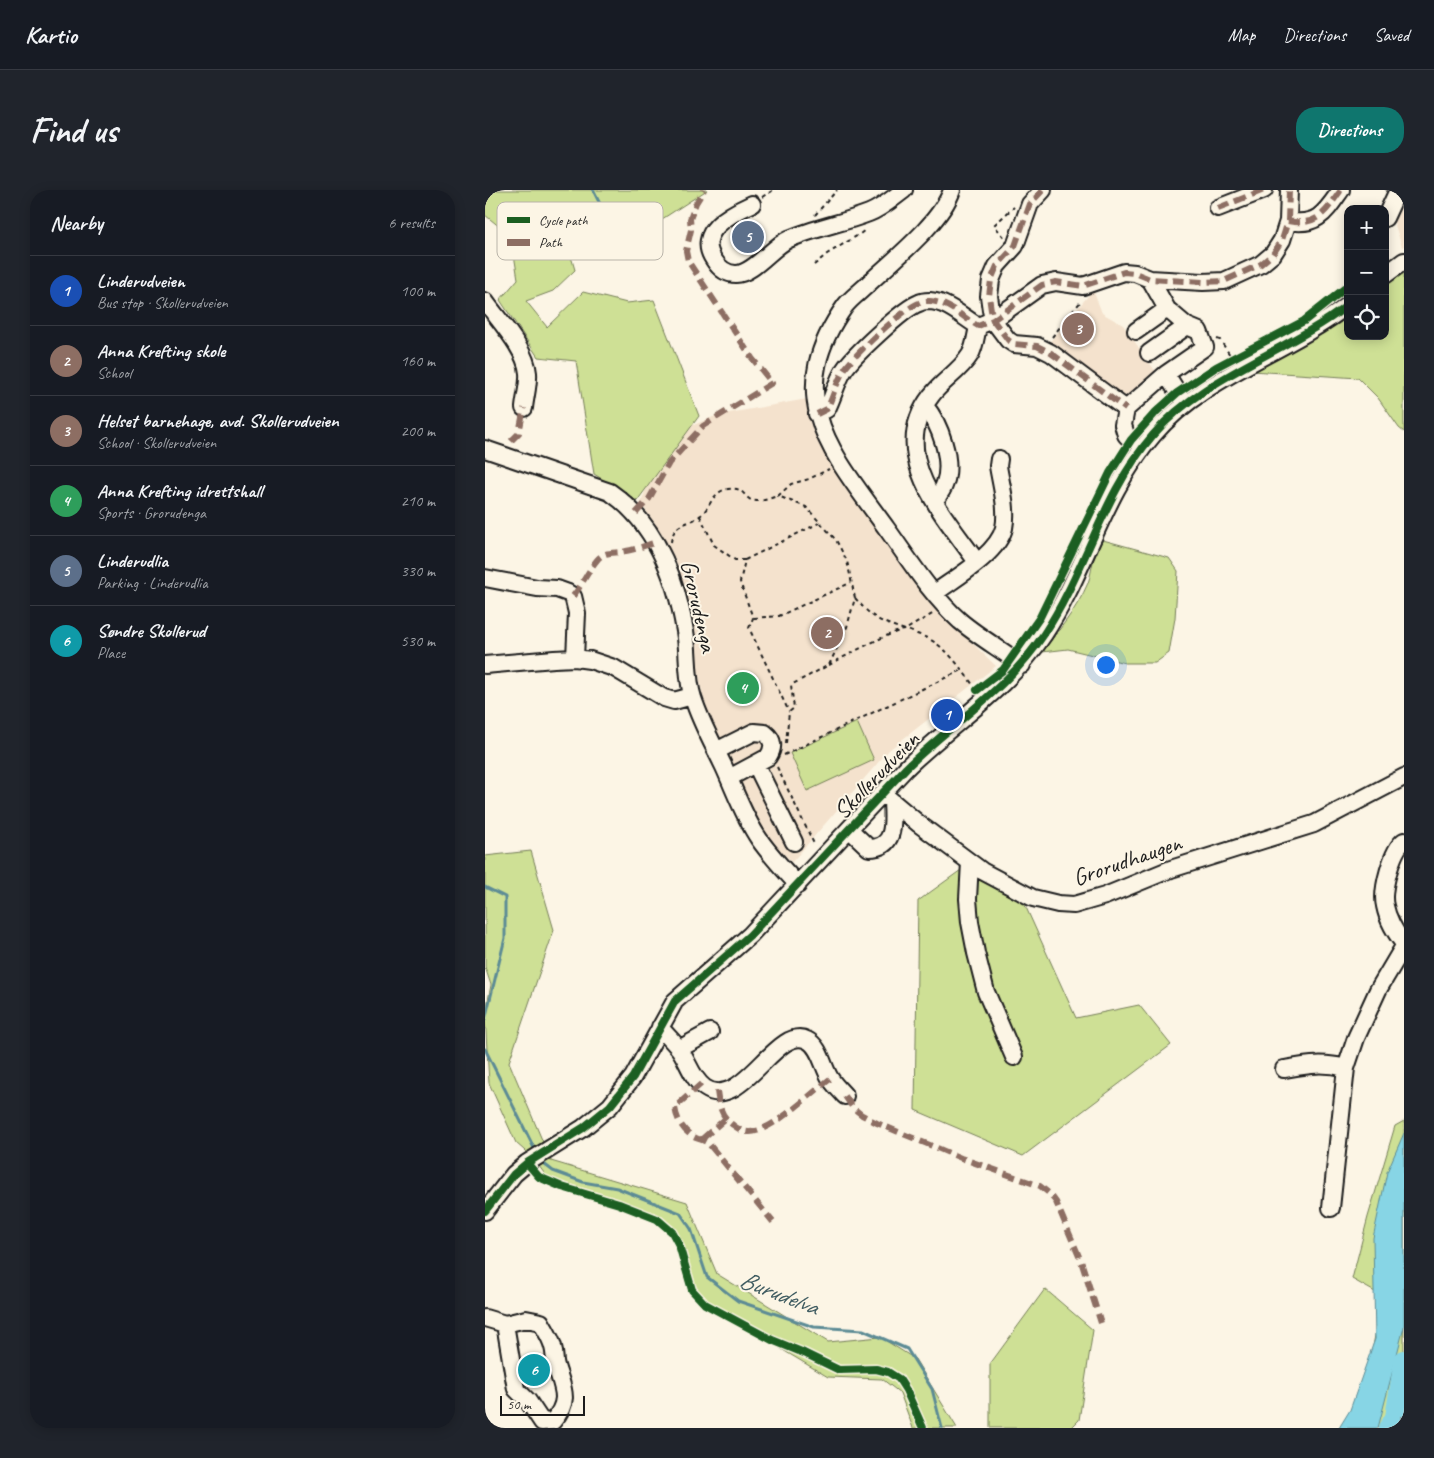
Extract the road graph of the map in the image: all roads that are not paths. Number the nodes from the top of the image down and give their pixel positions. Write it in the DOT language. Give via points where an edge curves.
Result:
graph roads {
  1 [pos="904,190"];
  2 [pos="952,190"];
  3 [pos="1043,190"];
  4 [pos="1264,190"];
  5 [pos="1289,190"];
  6 [pos="1341,190"];
  7 [pos="1398,190"];
  8 [pos="752,204"];
  9 [pos="1218,208"];
  10 [pos="1389,209"];
  11 [pos="1288,221"];
  12 [pos="1404,261"];
  13 [pos="1389,269"];
  14 [pos="1150,279"];
  15 [pos="485,301"];
  16 [pos="1167,309"];
  17 [pos="1344,309"];
  18 [pos="986,323"];
  19 [pos="1193,328"];
  20 [pos="1135,331"];
  21 [pos="1149,353"];
  22 [pos="1166,374"];
  23 [pos="1185,404"];
  24 [pos="925,406"];
  25 [pos="524,408"];
  26 [pos="1126,409"];
  27 [pos="817,414"];
  28 [pos="1131,440"];
  29 [pos="485,449"];
  30 [pos="999,459"];
  31 [pos="935,500"];
  32 [pos="977,562"];
  33 [pos="485,578"];
  34 [pos="940,600"];
  35 [pos="575,658"];
  36 [pos="485,665"];
  37 [pos="1022,665"];
  38 [pos="692,696"];
  39 [pos="716,751"];
  40 [pos="756,765"];
  41 [pos="1404,777"];
  42 [pos="729,778"];
  43 [pos="887,798"];
  44 [pos="849,830"];
  45 [pos="1404,840"];
  46 [pos="794,842"];
  47 [pos="970,862"];
  48 [pos="798,885"];
  49 [pos="1404,945"];
  50 [pos="660,1027"];
  51 [pos="710,1032"];
  52 [pos="679,1049"];
  53 [pos="1014,1057"];
  54 [pos="1346,1068"];
  55 [pos="1284,1069"];
  56 [pos="845,1096"];
  57 [pos="1331,1208"];
  58 [pos="485,1211"];
  59 [pos="485,1318"];
  60 [pos="505,1324"];
  1 -- 8 [label="street" via="871,212 788,240 751,268 737,274 726,272 710,254 707,244 710,234 726,219"];
  2 -- 27 [label="street" via="936,219 847,304 831,327 815,381"];
  3 -- 18 [label="street" via="1030,204 1015,246 997,266 991,280 991,310"];
  4 -- 9 [label="street"];
  5 -- 11 [label="street"];
  6 -- 11 [label="street" via="1318,218 1302,223"];
  7 -- 10 [label="street"];
  11 -- 14 [label="street" via="1273,254 1261,264 1230,279 1203,282"];
  12 -- 13 [label="street"];
  14 -- 16 [label="street"];
  14 -- 18 [label="street" via="1124,272 1083,286 1049,282"];
  15 -- 25 [label="street" via="526,361 529,375"];
  16 -- 19 [label="street"];
  16 -- 20 [label="street"];
  17 -- 23 [label="street, Skollerudveien" via="1304,336"];
  18 -- 24 [label="street" via="971,354"];
  18 -- 26 [label="street" via="1014,344 1037,346 1051,353"];
  18 -- 27 [label="street" via="932,301 919,302 877,335 844,370 827,409"];
  19 -- 21 [label="street"];
  19 -- 22 [label="street" via="1205,347"];
  22 -- 23 [label="street"];
  22 -- 26 [label="street"];
  23 -- 37 [label="street, Skollerudveien" via="1153,434 1121,479 1062,603"];
  24 -- 31 [label="street" via="913,441 925,487"];
  24 -- 31 [label="street" via="940,430 947,464 945,482"];
  26 -- 28 [label="street" via="1123,425"];
  27 -- 34 [label="street" via="840,464"];
  29 -- 38 [label="street, Grorudenga" via="610,492 636,513 653,536 672,577 685,630"];
  30 -- 32 [label="street" via="1004,528 994,547"];
  31 -- 32 [label="street"];
  32 -- 34 [label="street"];
  33 -- 35 [label="street" via="569,592 577,614"];
  34 -- 37 [label="street" via="962,622"];
  35 -- 36 [label="street"];
  35 -- 38 [label="street" via="615,668 664,698 674,701"];
  37 -- 43 [label="street, Skollerudveien" via="1008,680 981,692 923,751"];
  38 -- 39 [label="street, Grorudenga"];
  39 -- 40 [label="street" via="754,732 765,733 771,740 772,752"];
  39 -- 42 [label="street, Grorudenga"];
  40 -- 42 [label="street"];
  40 -- 46 [label="street"];
  41 -- 47 [label="street, Grorudhaugen" via="1314,824 1073,904 1033,898 982,872"];
  42 -- 48 [label="street, Grorudenga" via="758,838"];
  43 -- 44 [label="street, Skollerudveien"];
  43 -- 44 [label="street" via="892,830 885,844 869,848"];
  43 -- 47 [label="street, Grorudhaugen"];
  44 -- 48 [label="street, Skollerudveien"];
  45 -- 49 [label="street" via="1388,870 1384,904 1392,928"];
  47 -- 53 [label="street" via="968,899 976,953 986,992"];
  48 -- 50 [label="street, Skollerudveien" via="750,935 675,1001"];
  49 -- 54 [label="street" via="1378,990"];
  50 -- 52 [label="street"];
  50 -- 58 [label="street, Skollerudveien" via="633,1077 610,1106 583,1128 527,1163 514,1174"];
  51 -- 52 [label="street"];
  52 -- 56 [label="street" via="705,1088 724,1092 734,1089 782,1045 799,1038 806,1039 814,1046 830,1079"];
  54 -- 55 [label="street" via="1329,1064"];
  54 -- 57 [label="street"];
  59 -- 60 [label="street" via="505,1324 516,1389 542,1422 553,1421 561,1412 564,1397 553,1345 541,1322 526,1319"];
}
